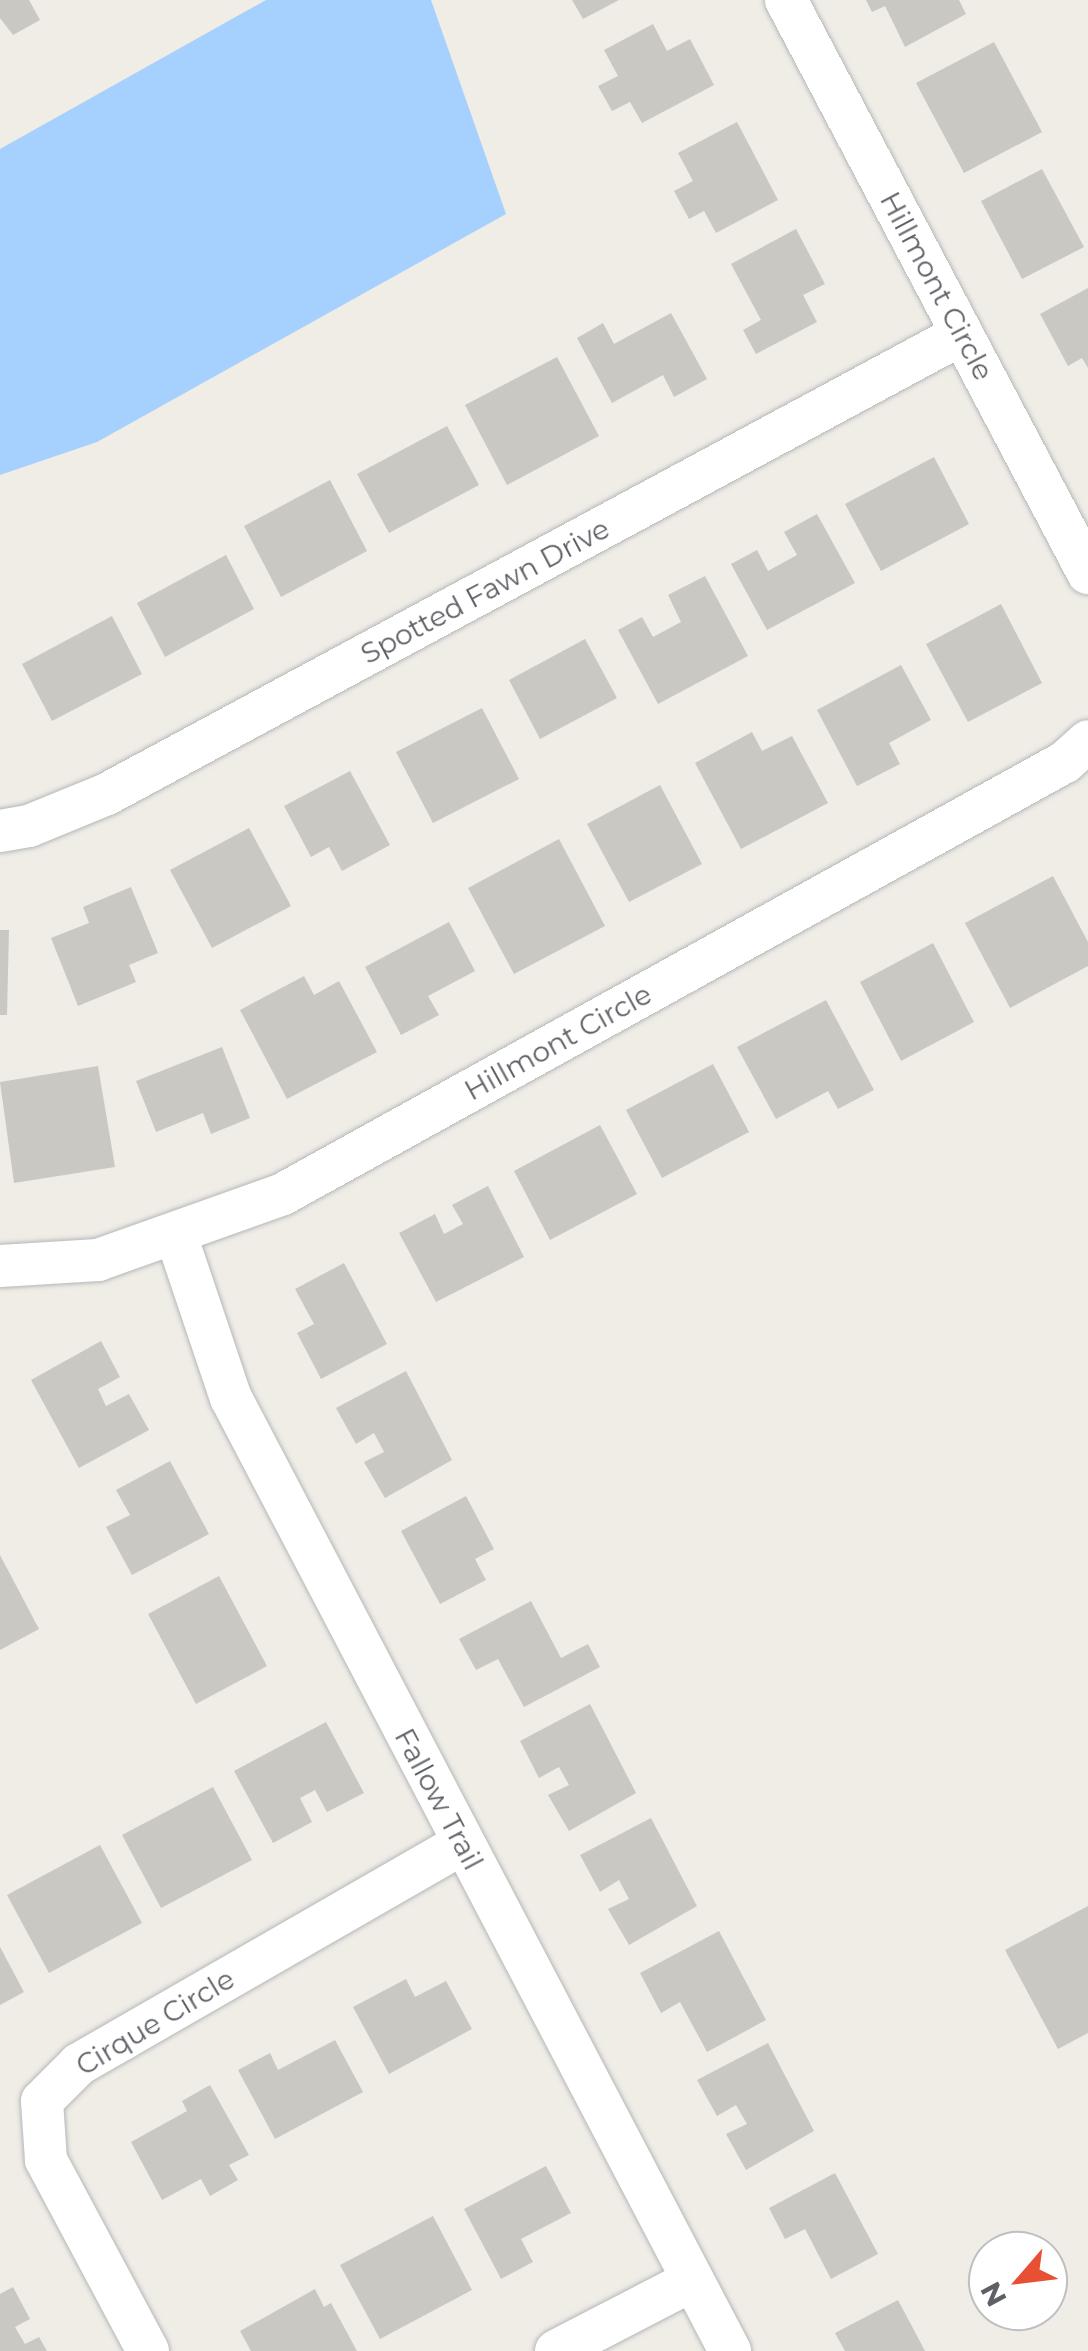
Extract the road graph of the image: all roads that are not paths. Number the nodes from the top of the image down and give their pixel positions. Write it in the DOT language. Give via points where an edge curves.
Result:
graph roads {
  1 [pos="786,0"];
  2 [pos="962,334"];
  3 [pos="1088,573"];
  4 [pos="1088,742"];
  5 [pos="0,830"];
  6 [pos="176,1234"];
  7 [pos="0,1266"];
  8 [pos="462,1844"];
  9 [pos="693,2280"];
  10 [pos="148,2351"];
  11 [pos="556,2351"];
  12 [pos="730,2351"];
  1 -- 2 [label="street, Hillmont Circle"];
  2 -- 3 [label="street, Hillmont Circle"];
  2 -- 5 [label="street, Spotted Fawn Drive" via="107,794 29,826"];
  4 -- 6 [label="street, Hillmont Circle" via="1065,762 282,1194"];
  6 -- 7 [label="street, Hillmont Circle" via="98,1260"];
  6 -- 8 [label="street, Fallow Trail" via="231,1398"];
  8 -- 9 [label="street, Fallow Trail"];
  8 -- 10 [label="street, Cirque Circle" via="78,2064 42,2101 46,2160"];
  9 -- 11 [label="street"];
  9 -- 12 [label="street, Fallow Trail"];
}
